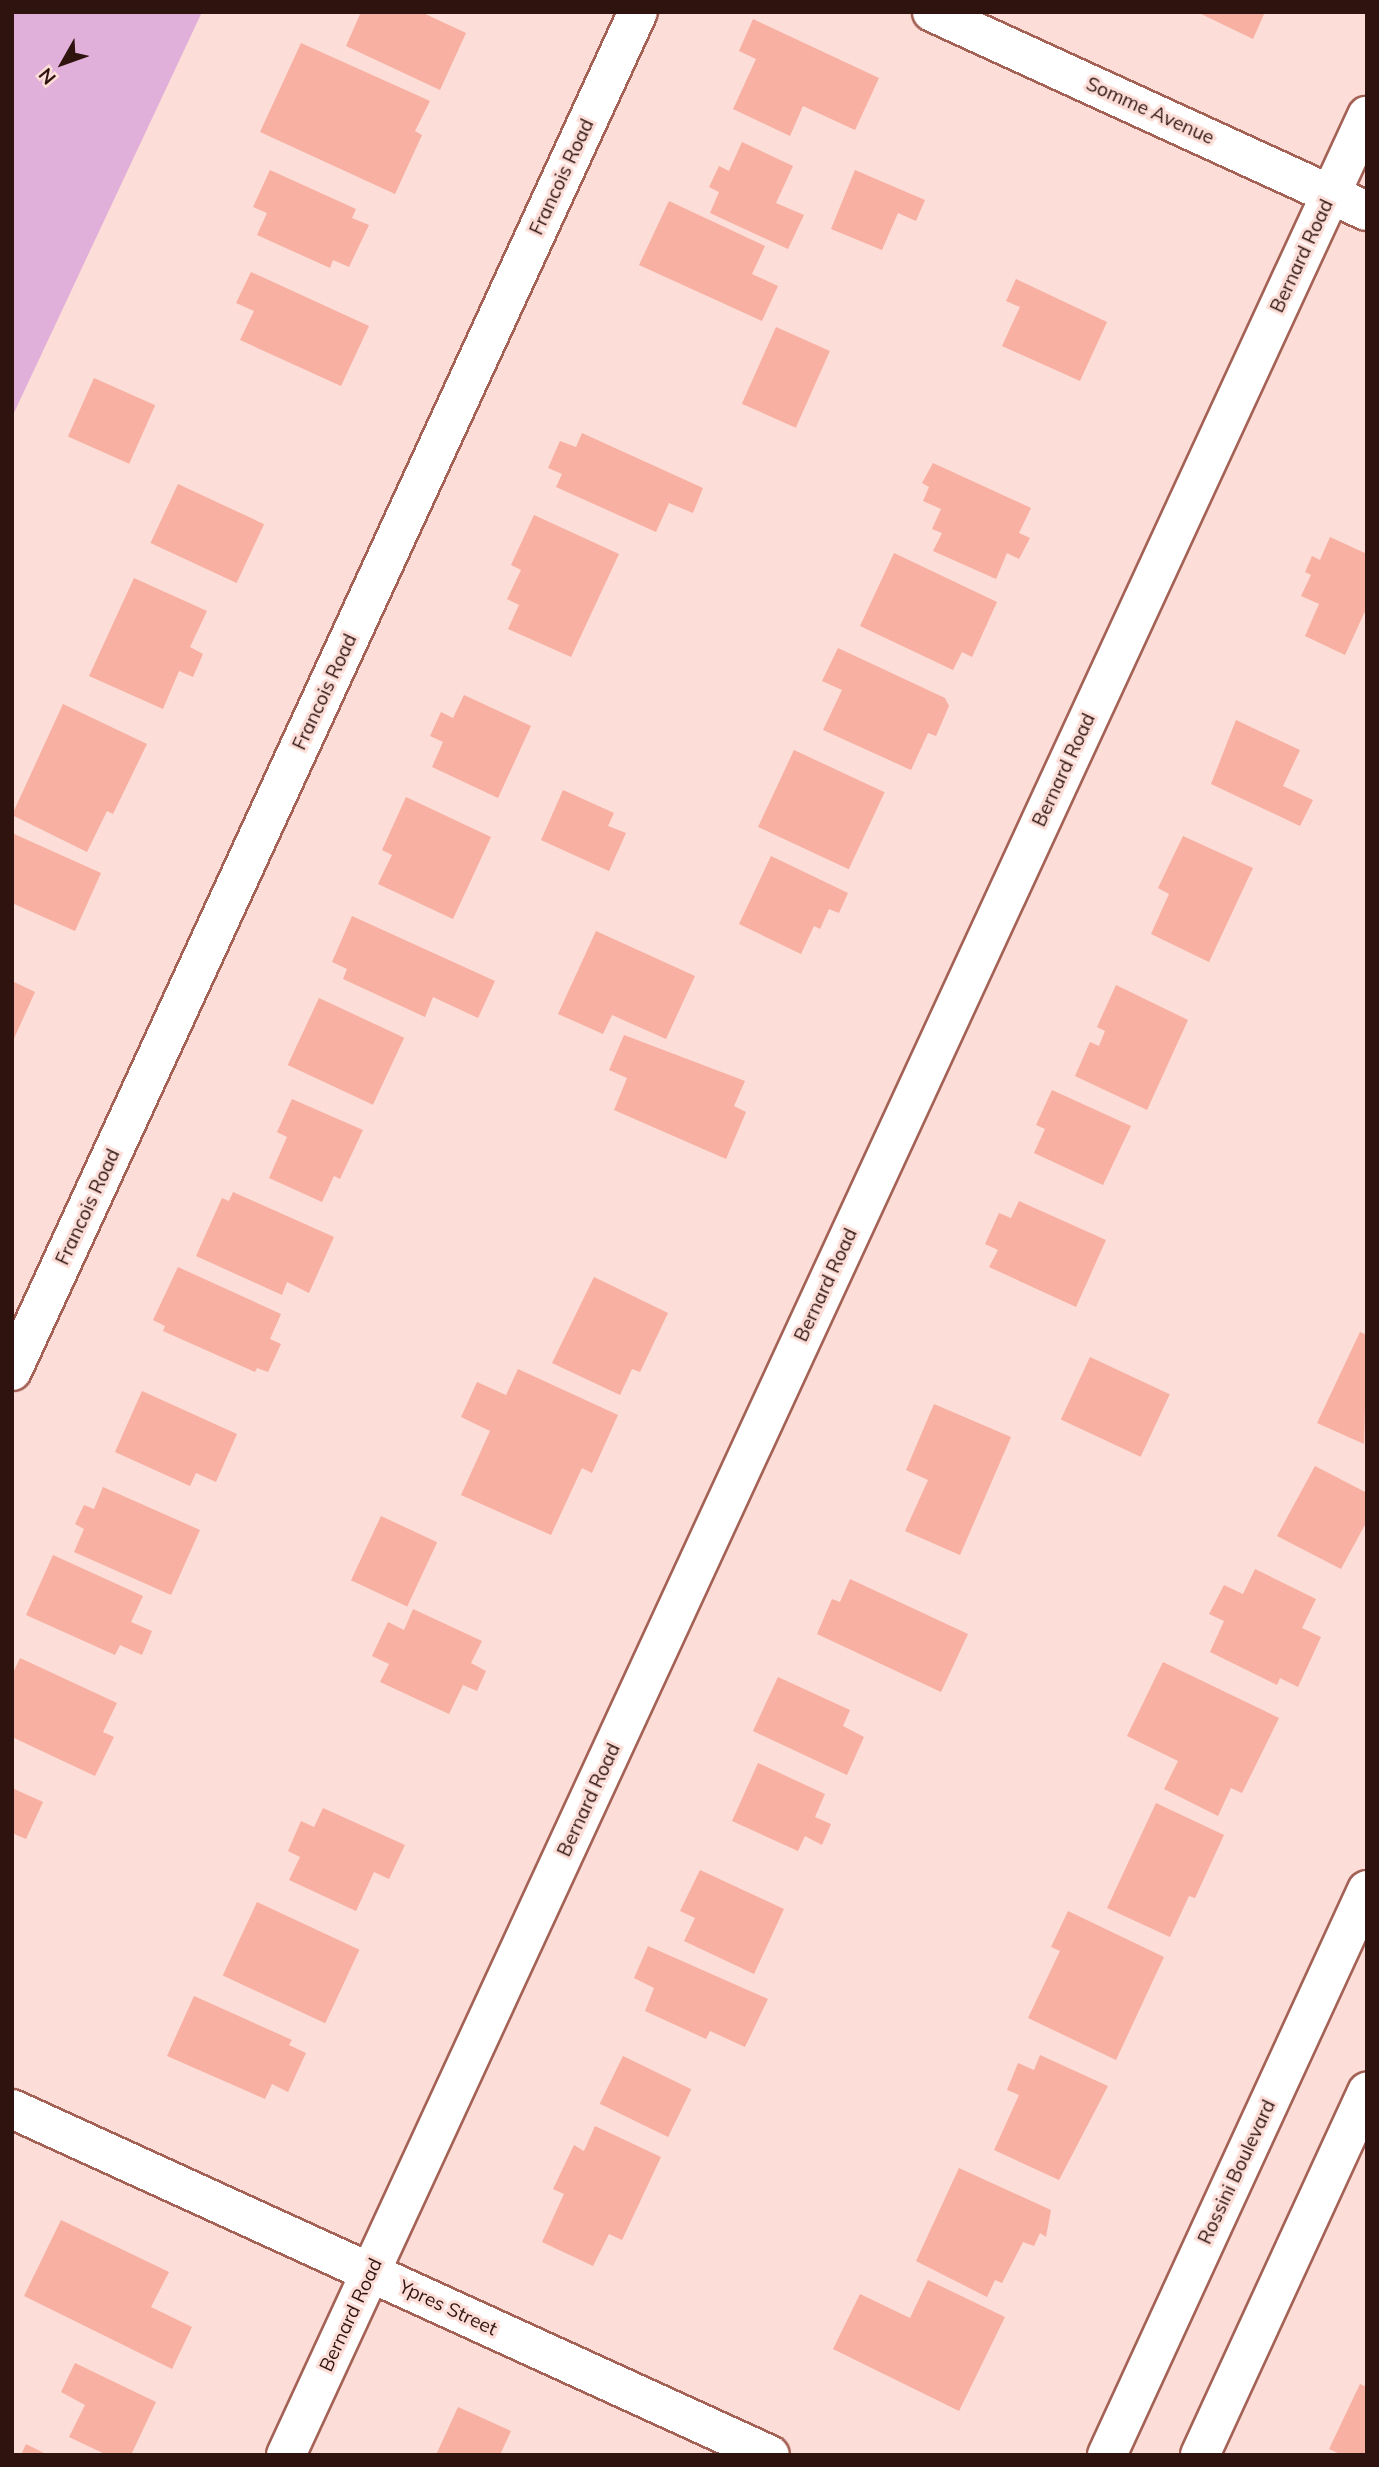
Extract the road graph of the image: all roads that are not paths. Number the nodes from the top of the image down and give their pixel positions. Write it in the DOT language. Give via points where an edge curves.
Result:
graph roads {
  1 [pos="638,12"];
  2 [pos="932,12"];
  3 [pos="1367,116"];
  4 [pos="1330,194"];
  5 [pos="1367,211"];
  6 [pos="12,1371"];
  7 [pos="1367,1890"];
  8 [pos="1367,2092"];
  9 [pos="12,2109"];
  10 [pos="370,2272"];
  11 [pos="286,2455"];
  12 [pos="770,2455"];
  13 [pos="1107,2455"];
  14 [pos="1200,2455"];
  1 -- 6 [label="street, Francois Road"];
  2 -- 4 [label="street, Somme Avenue"];
  3 -- 4 [label="street, Bernard Road"];
  4 -- 5 [label="street, Somme Avenue"];
  4 -- 10 [label="street, Bernard Road"];
  7 -- 13 [label="street, Rossini Boulevard"];
  8 -- 14 [label="street"];
  9 -- 10 [label="street, Ypres Street"];
  10 -- 11 [label="street, Bernard Road"];
  10 -- 12 [label="street, Ypres Street"];
}
